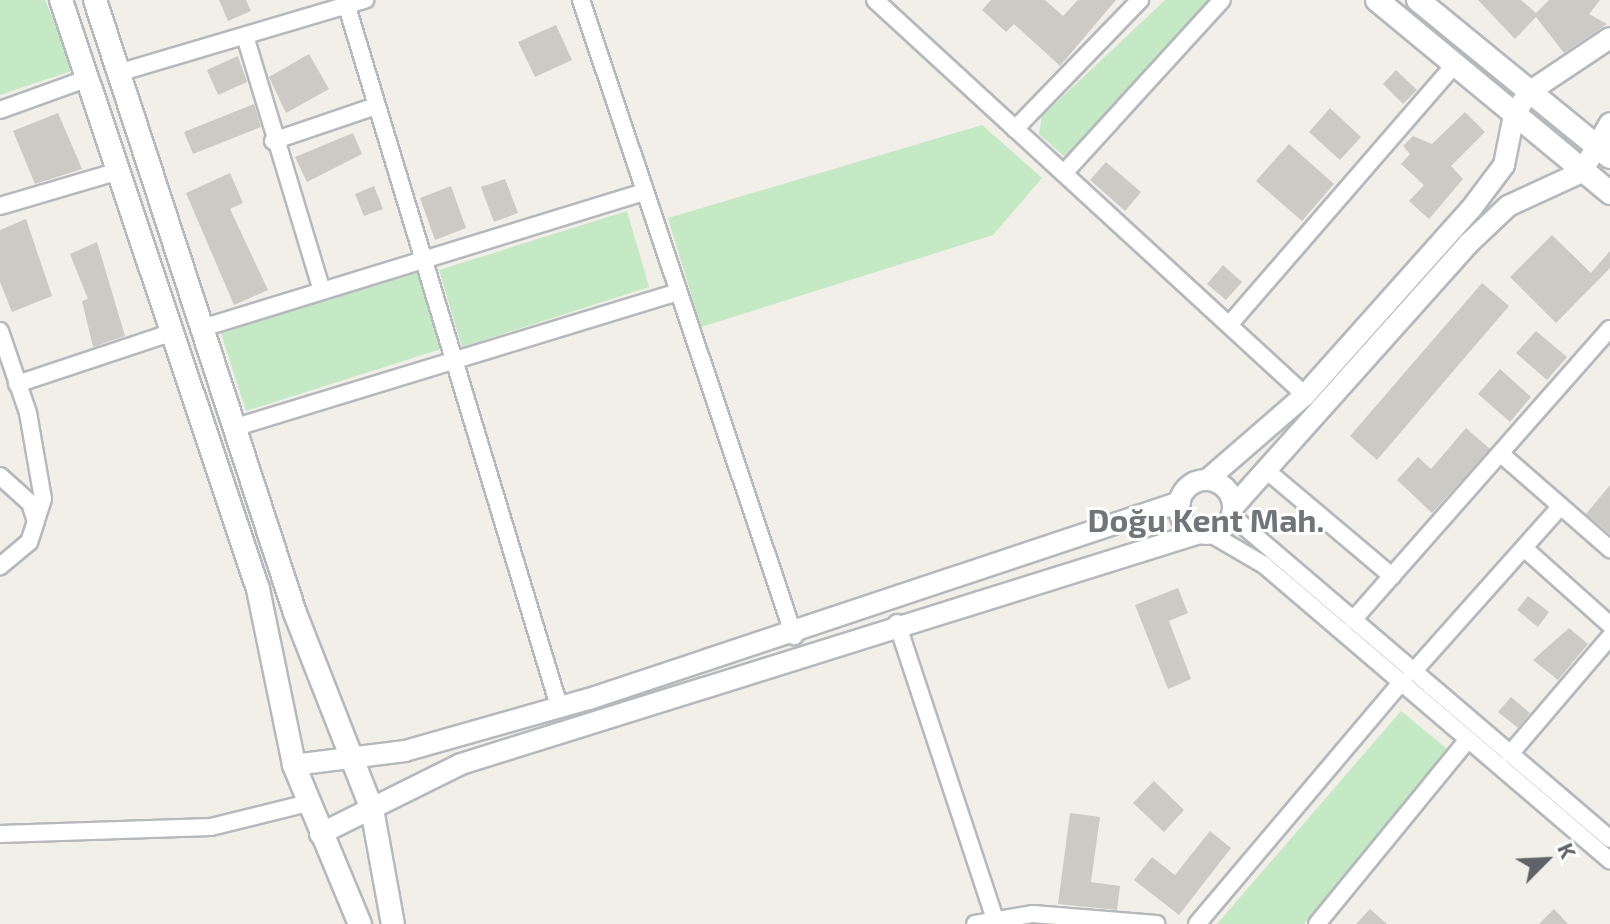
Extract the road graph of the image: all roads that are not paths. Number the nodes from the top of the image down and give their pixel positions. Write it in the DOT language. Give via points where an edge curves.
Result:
graph roads {
  1 [pos="61,0"];
  2 [pos="95,0"];
  3 [pos="365,0"];
  4 [pos="581,0"];
  5 [pos="875,0"];
  6 [pos="1140,0"];
  7 [pos="1222,0"];
  8 [pos="1377,0"];
  9 [pos="1418,0"];
  10 [pos="346,3"];
  11 [pos="245,36"];
  12 [pos="1610,38"];
  13 [pos="1454,65"];
  14 [pos="118,73"];
  15 [pos="89,78"];
  16 [pos="1529,92"];
  17 [pos="373,107"];
  18 [pos="0,110"];
  19 [pos="1514,115"];
  20 [pos="1610,123"];
  21 [pos="1015,129"];
  22 [pos="273,141"];
  23 [pos="1604,152"];
  24 [pos="119,171"];
  25 [pos="1582,172"];
  26 [pos="1064,173"];
  27 [pos="644,192"];
  28 [pos="1610,193"];
  29 [pos="0,206"];
  30 [pos="423,254"];
  31 [pos="321,288"];
  32 [pos="678,292"];
  33 [pos="1229,325"];
  34 [pos="199,329"];
  35 [pos="1610,329"];
  36 [pos="0,331"];
  37 [pos="173,332"];
  38 [pos="451,366"];
  39 [pos="17,384"];
  40 [pos="1305,395"];
  41 [pos="233,428"];
  42 [pos="1501,454"];
  43 [pos="1266,470"];
  44 [pos="0,476"];
  45 [pos="1207,480"];
  46 [pos="1180,502"];
  47 [pos="1561,506"];
  48 [pos="1232,511"];
  49 [pos="36,521"];
  50 [pos="1205,533"];
  51 [pos="1524,548"];
  52 [pos="1610,549"];
  53 [pos="0,566"];
  54 [pos="1392,576"];
  55 [pos="1353,620"];
  56 [pos="897,623"];
  57 [pos="1610,625"];
  58 [pos="794,636"];
  59 [pos="1610,637"];
  60 [pos="1407,676"];
  61 [pos="559,706"];
  62 [pos="1467,741"];
  63 [pos="1510,754"];
  64 [pos="355,756"];
  65 [pos="294,765"];
  66 [pos="308,803"];
  67 [pos="372,809"];
  68 [pos="0,834"];
  69 [pos="320,834"];
  70 [pos="1610,839"];
  71 [pos="1610,861"];
  72 [pos="995,919"];
  73 [pos="360,924"];
  74 [pos="393,924"];
  75 [pos="975,924"];
  76 [pos="1157,924"];
  77 [pos="1197,924"];
  78 [pos="1317,924"];
  1 -- 15 [label="main road"];
  2 -- 14 [label="main road"];
  3 -- 10 [label="street"];
  4 -- 27 [label="street"];
  5 -- 21 [label="street"];
  6 -- 21 [label="street"];
  7 -- 26 [label="street"];
  8 -- 13 [label="main road"];
  9 -- 16 [label="main road"];
  10 -- 11 [label="street"];
  10 -- 17 [label="street"];
  11 -- 14 [label="street"];
  11 -- 22 [label="street"];
  12 -- 16 [label="street"];
  13 -- 19 [label="main road"];
  13 -- 33 [label="street"];
  14 -- 34 [label="main road"];
  15 -- 18 [label="street"];
  15 -- 24 [label="main road"];
  16 -- 19 [label="street"];
  16 -- 23 [label="main road"];
  17 -- 22 [label="street"];
  17 -- 30 [label="street"];
  19 -- 25 [label="main road"];
  19 -- 40 [label="street" via="1504,165"];
  20 -- 23 [label="street"];
  21 -- 26 [label="street"];
  22 -- 31 [label="street"];
  23 -- 25 [label="street"];
  24 -- 29 [label="street"];
  24 -- 37 [label="main road"];
  25 -- 28 [label="main road"];
  25 -- 43 [label="street" via="1508,206 1478,234"];
  26 -- 33 [label="street"];
  27 -- 30 [label="street"];
  27 -- 32 [label="street"];
  30 -- 31 [label="street"];
  30 -- 38 [label="street"];
  31 -- 34 [label="street"];
  32 -- 38 [label="street"];
  32 -- 58 [label="street"];
  33 -- 40 [label="street"];
  34 -- 41 [label="main road"];
  35 -- 42 [label="street"];
  36 -- 39 [label="street"];
  37 -- 39 [label="street"];
  37 -- 65 [label="main road" via="258,589"];
  38 -- 41 [label="street"];
  38 -- 61 [label="street"];
  39 -- 49 [label="street" via="43,499"];
  40 -- 45 [label="street"];
  41 -- 64 [label="main road" via="317,672"];
  42 -- 47 [label="street"];
  42 -- 54 [label="street"];
  43 -- 48 [label="street"];
  43 -- 54 [label="street"];
  44 -- 49 [label="street" via="30,503"];
  45 -- 46 [label="street" via="1191,485"];
  45 -- 48 [label="street" via="1222,486"];
  46 -- 50 [label="street" via="1186,525"];
  46 -- 58 [label="street"];
  47 -- 51 [label="street"];
  47 -- 52 [label="street"];
  48 -- 50 [label="street"];
  48 -- 55 [label="street"];
  49 -- 53 [label="street" via="29,542"];
  50 -- 56 [label="street"];
  50 -- 60 [label="street" via="1264,565"];
  51 -- 57 [label="street"];
  51 -- 60 [label="street"];
  54 -- 55 [label="street"];
  55 -- 60 [label="street"];
  56 -- 67 [label="street" via="461,764"];
  56 -- 72 [label="street"];
  58 -- 61 [label="street"];
  59 -- 63 [label="street"];
  60 -- 62 [label="street"];
  60 -- 63 [label="street"];
  60 -- 77 [label="street"];
  61 -- 64 [label="street" via="405,751"];
  62 -- 71 [label="street"];
  62 -- 78 [label="street"];
  63 -- 70 [label="street"];
  64 -- 65 [label="street"];
  64 -- 67 [label="main road"];
  65 -- 66 [label="main road"];
  66 -- 68 [label="street" via="211,827"];
  66 -- 69 [label="main road"];
  67 -- 69 [label="street"];
  67 -- 74 [label="main road"];
  69 -- 73 [label="main road"];
  72 -- 75 [label="street"];
  72 -- 76 [label="street" via="1070,914"];
}
